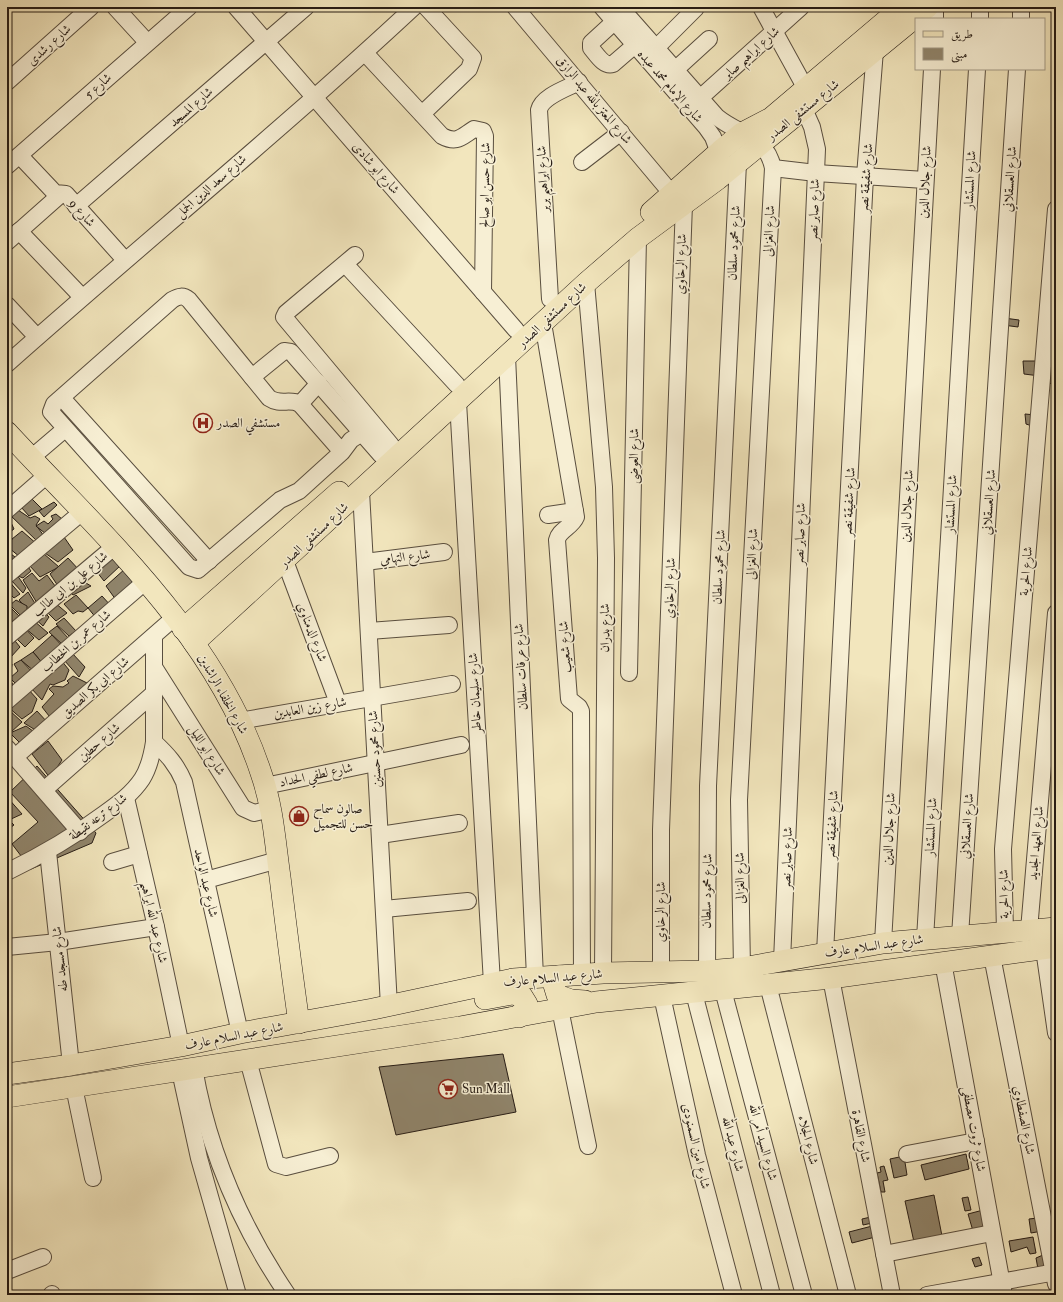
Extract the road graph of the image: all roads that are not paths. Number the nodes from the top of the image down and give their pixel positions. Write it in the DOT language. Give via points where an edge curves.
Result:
graph roads {
  1 [pos="91,7"];
  2 [pos="115,7"];
  3 [pos="189,7"];
  4 [pos="236,7"];
  5 [pos="306,7"];
  6 [pos="414,7"];
  7 [pos="426,7"];
  8 [pos="515,7"];
  9 [pos="602,7"];
  10 [pos="761,7"];
  11 [pos="800,7"];
  12 [pos="902,7"];
  13 [pos="928,7"];
  14 [pos="935,7"];
  15 [pos="980,7"];
  16 [pos="1021,7"];
  17 [pos="696,8"];
  18 [pos="618,14"];
  19 [pos="935,18"];
  20 [pos="980,18"];
  21 [pos="1021,18"];
  22 [pos="774,31"];
  23 [pos="709,39"];
  24 [pos="266,41"];
  25 [pos="148,42"];
  26 [pos="635,45"];
  27 [pos="656,48"];
  28 [pos="875,50"];
  29 [pos="365,52"];
  30 [pos="675,70"];
  31 [pos="932,70"];
  32 [pos="976,70"];
  33 [pos="1017,70"];
  34 [pos="7,82"];
  35 [pos="579,82"];
  36 [pos="314,97"];
  37 [pos="700,98"];
  38 [pos="805,99"];
  39 [pos="422,114"];
  40 [pos="711,122"];
  41 [pos="620,132"];
  42 [pos="742,133"];
  43 [pos="766,133"];
  44 [pos="20,156"];
  45 [pos="582,162"];
  46 [pos="723,165"];
  47 [pos="7,166"];
  48 [pos="773,168"];
  49 [pos="816,173"];
  50 [pos="865,176"];
  51 [pos="925,180"];
  52 [pos="60,195"];
  53 [pos="678,199"];
  54 [pos="76,206"];
  55 [pos="1056,209"];
  56 [pos="20,231"];
  57 [pos="638,238"];
  58 [pos="7,242"];
  59 [pos="125,260"];
  60 [pos="586,283"];
  61 [pos="483,292"];
  62 [pos="82,297"];
  63 [pos="550,299"];
  64 [pos="7,305"];
  65 [pos="543,323"];
  66 [pos="516,330"];
  67 [pos="37,337"];
  68 [pos="507,356"];
  69 [pos="7,364"];
  70 [pos="252,377"];
  71 [pos="319,383"];
  72 [pos="457,393"];
  73 [pos="62,398"];
  74 [pos="300,404"];
  75 [pos="65,429"];
  76 [pos="362,433"];
  77 [pos="8,435"];
  78 [pos="386,450"];
  79 [pos="342,452"];
  80 [pos="31,458"];
  81 [pos="47,475"];
  82 [pos="361,492"];
  83 [pos="7,510"];
  84 [pos="575,511"];
  85 [pos="82,512"];
  86 [pos="548,515"];
  87 [pos="114,547"];
  88 [pos="444,552"];
  89 [pos="209,561"];
  90 [pos="285,561"];
  91 [pos="365,562"];
  92 [pos="7,575"];
  93 [pos="146,581"];
  94 [pos="1056,613"];
  95 [pos="449,625"];
  96 [pos="184,630"];
  97 [pos="369,631"];
  98 [pos="154,636"];
  99 [pos="7,637"];
  100 [pos="154,667"];
  101 [pos="629,673"];
  102 [pos="452,684"];
  103 [pos="154,693"];
  104 [pos="372,697"];
  105 [pos="7,701"];
  106 [pos="338,702"];
  107 [pos="239,721"];
  108 [pos="154,742"];
  109 [pos="461,746"];
  110 [pos="11,752"];
  111 [pos="376,763"];
  112 [pos="265,786"];
  113 [pos="44,790"];
  114 [pos="126,798"];
  115 [pos="271,809"];
  116 [pos="459,823"];
  117 [pos="80,832"];
  118 [pos="380,835"];
  119 [pos="48,852"];
  120 [pos="139,854"];
  121 [pos="278,860"];
  122 [pos="112,862"];
  123 [pos="7,872"];
  124 [pos="206,880"];
  125 [pos="468,901"];
  126 [pos="384,909"];
  127 [pos="156,927"];
  128 [pos="1056,928"];
  129 [pos="1029,930"];
  130 [pos="1005,932"];
  131 [pos="960,936"];
  132 [pos="925,939"];
  133 [pos="58,942"];
  134 [pos="883,943"];
  135 [pos="7,947"];
  136 [pos="1050,948"];
  137 [pos="825,953"];
  138 [pos="992,956"];
  139 [pos="782,961"];
  140 [pos="943,962"];
  141 [pos="742,968"];
  142 [pos="706,971"];
  143 [pos="661,972"];
  144 [pos="603,973"];
  145 [pos="582,975"];
  146 [pos="559,976"];
  147 [pos="535,977"];
  148 [pos="831,978"];
  149 [pos="492,983"];
  150 [pos="768,985"];
  151 [pos="723,990"];
  152 [pos="454,992"];
  153 [pos="694,993"];
  154 [pos="662,996"];
  155 [pos="596,1002"];
  156 [pos="389,1006"];
  157 [pos="560,1010"];
  158 [pos="519,1017"];
  159 [pos="298,1023"];
  160 [pos="240,1033"];
  161 [pos="1056,1033"];
  162 [pos="181,1046"];
  163 [pos="248,1060"];
  164 [pos="71,1065"];
  165 [pos="187,1070"];
  166 [pos="7,1074"];
  167 [pos="74,1087"];
  168 [pos="7,1097"];
  169 [pos="976,1141"];
  170 [pos="588,1146"];
  171 [pos="907,1154"];
  172 [pos="330,1156"];
  173 [pos="93,1178"];
  174 [pos="992,1233"];
  175 [pos="884,1254"];
  176 [pos="43,1256"];
  177 [pos="7,1271"];
  178 [pos="1055,1276"];
  179 [pos="1003,1288"];
  180 [pos="287,1294"];
  181 [pos="238,1295"];
  182 [pos="734,1295"];
  183 [pos="772,1295"];
  184 [pos="804,1295"];
  185 [pos="848,1295"];
  186 [pos="892,1295"];
  187 [pos="928,1295"];
  1 -- 34 [label="street, شارع رشدى"];
  2 -- 25 [label="street"];
  3 -- 25 [label="street, شارع 5"];
  4 -- 24 [label="street, شارع ابو شادى"];
  5 -- 24 [label="street, شارع المسجد"];
  6 -- 29 [label="street, شارع سعد الدين الجمل"];
  7 -- 39 [label="street" via="473,58 469,69"];
  8 -- 35 [label="street, شارع المعتز بالله عبد الرازق"];
  9 -- 18 [label="street, شارع الإمام محمد عبده"];
  10 -- 22 [label="street, شارع صابر نصر"];
  11 -- 22 [label="street, شارع ابراهيم صابر"];
  12 -- 38 [label="main road, شارع مستشفى الصدر"];
  13 -- 28 [label="main road, شارع مستشفى الصدر"];
  14 -- 19 [label="street"];
  15 -- 20 [label="street"];
  16 -- 21 [label="street"];
  17 -- 27 [label="street"];
  18 -- 26 [label="street, شارع الإمام محمد عبده"];
  18 -- 26 [label="street" via="591,43 591,48 610,66"];
  18 -- 27 [label="street, شارع الإمام محمد عبده"];
  22 -- 37 [label="street, شارع ابراهيم صابر"];
  22 -- 38 [label="street, شارع صابر نصر"];
  23 -- 30 [label="street"];
  24 -- 36 [label="street, شارع ابو شادى"];
  24 -- 54 [label="street, شارع المسجد"];
  25 -- 44 [label="street, شارع 5"];
  26 -- 40 [label="street, شارع الإمام محمد عبده"];
  27 -- 30 [label="street, شارع الإمام محمد عبده"];
  28 -- 38 [label="main road, شارع مستشفى الصدر"];
  28 -- 50 [label="street, شارع شفيقة نصر"];
  29 -- 36 [label="street, شارع سعد الدين الجمل"];
  29 -- 39 [label="street"];
  30 -- 37 [label="street, شارع الإمام محمد عبده"];
  31 -- 51 [label="street, شارع جلال الدين"];
  32 -- 132 [label="street, شارع المستشار"];
  33 -- 131 [label="street, شارع العسقلاني"];
  35 -- 41 [label="street, شارع المعتز بالله عبد الرازق"];
  35 -- 63 [label="street, شارع ابراهيم بربر" via="546,100 539,110"];
  36 -- 59 [label="street, شارع سعد الدين الجمل"];
  36 -- 61 [label="street, شارع ابو شادى"];
  37 -- 40 [label="street, شارع الإمام محمد عبده"];
  38 -- 43 [label="main road, شارع مستشفى الصدر"];
  38 -- 49 [label="street, شارع صابر نصر" via="817,149"];
  39 -- 61 [label="street, شارع حسن ابو صالح" via="442,136 452,140 457,140 474,129 483,131 485,136"];
  40 -- 42 [label="street, شارع الإمام محمد عبده"];
  40 -- 46 [label="street, شارع الإمام محمد عبده"];
  41 -- 45 [label="street"];
  41 -- 53 [label="street, شارع المعتز بالله عبد الرازق"];
  42 -- 43 [label="main road, شارع مستشفى الصدر"];
  42 -- 46 [label="main road, شارع مستشفى الصدر"];
  43 -- 46 [label="main road, شارع مستشفى الصدر"];
  43 -- 48 [label="street, شارع الغزالى"];
  44 -- 47 [label="street, شارع 5"];
  44 -- 52 [label="street, شارع 9" via="55,193"];
  46 -- 53 [label="main road, شارع مستشفى الصدر"];
  46 -- 142 [label="street, شارع محمود سلطان"];
  48 -- 49 [label="street"];
  48 -- 141 [label="street, شارع الغزالى" via="739,800"];
  49 -- 50 [label="street"];
  49 -- 139 [label="street, شارع صابر نصر"];
  50 -- 51 [label="street"];
  50 -- 137 [label="street, شارع شفيقة نصر"];
  51 -- 134 [label="street, شارع جلال الدين"];
  52 -- 54 [label="street, شارع 9" via="66,194"];
  52 -- 56 [label="street"];
  53 -- 57 [label="main road, شارع مستشفى الصدر"];
  53 -- 63 [label="main road, شارع مستشفى الصدر"];
  53 -- 143 [label="street, شارع الرخاوي" via="661,830"];
  54 -- 59 [label="street, شارع 9"];
  55 -- 130 [label="street, شارع الحرية" via="1003,849"];
  56 -- 58 [label="street"];
  56 -- 62 [label="street"];
  57 -- 60 [label="main road, شارع مستشفى الصدر"];
  57 -- 101 [label="street, شارع العوضى"];
  59 -- 62 [label="street, شارع سعد الدين الجمل"];
  60 -- 65 [label="main road, شارع مستشفى الصدر"];
  60 -- 144 [label="street, شارع بدران" via="603,480 606,558"];
  61 -- 66 [label="street, شارع ابو شادى"];
  62 -- 67 [label="street, شارع سعد الدين الجمل"];
  63 -- 66 [label="main road, شارع مستشفى الصدر"];
  64 -- 67 [label="street"];
  65 -- 68 [label="main road, شارع مستشفى الصدر"];
  65 -- 84 [label="street"];
  66 -- 72 [label="main road, شارع مستشفى الصدر"];
  67 -- 69 [label="street, شارع سعد الدين الجمل"];
  68 -- 72 [label="main road, شارع مستشفى الصدر"];
  68 -- 147 [label="street, شارع عرفات سلطان"];
  70 -- 71 [label="street" via="288,350 295,354"];
  70 -- 73 [label="street" via="189,300 185,296 178,296"];
  70 -- 74 [label="street" via="274,402 291,401"];
  71 -- 74 [label="street"];
  71 -- 76 [label="street"];
  72 -- 78 [label="main road, شارع مستشفى الصدر"];
  72 -- 78 [label="street" via="350,260 284,317"];
  72 -- 82 [label="main road, شارع مستشفى الصدر"];
  72 -- 149 [label="street, شارع سليمان خاطر"];
  73 -- 75 [label="street" via="54,404 52,412"];
  73 -- 89 [label="street"];
  74 -- 79 [label="street"];
  75 -- 80 [label="street"];
  75 -- 89 [label="street" via="189,567 198,570"];
  76 -- 78 [label="street"];
  76 -- 79 [label="street" via="351,440"];
  77 -- 80 [label="main road, شارع الخلفاء الراشدين"];
  78 -- 96 [label="main road, شارع مستشفى الصدر"];
  79 -- 89 [label="street" via="299,491 280,500"];
  80 -- 81 [label="main road, شارع الخلفاء الراشدين"];
  81 -- 83 [label="street"];
  81 -- 85 [label="main road, شارع الخلفاء الراشدين"];
  82 -- 90 [label="main road, شارع مستشفى الصدر"];
  82 -- 91 [label="street, شارع محمود حسنين"];
  84 -- 86 [label="street"];
  84 -- 145 [label="street, شارع شعيب" via="575,520 557,540 569,699 581,711"];
  85 -- 87 [label="main road, شارع الخلفاء الراشدين"];
  85 -- 92 [label="street"];
  87 -- 93 [label="main road, شارع الخلفاء الراشدين"];
  87 -- 99 [label="street, شارع على بن ابى طالب"];
  88 -- 91 [label="street, شارع التهامي"];
  90 -- 96 [label="main road, شارع مستشفى الصدر"];
  90 -- 106 [label="street, شارع الدمناوي"];
  91 -- 97 [label="street, شارع محمود حسنين"];
  93 -- 96 [label="main road, شارع الخلفاء الراشدين"];
  93 -- 105 [label="street, شارع عمر بن الخطاب"];
  94 -- 129 [label="street, شارع العهد الجديد"];
  95 -- 97 [label="street"];
  96 -- 98 [label="street, شارع ابى بكر الصديق"];
  96 -- 107 [label="main road, شارع الخلفاء الراشدين" via="217,679"];
  97 -- 104 [label="street, شارع محمود حسنين"];
  98 -- 100 [label="street, شارع ترعه نقيطة"];
  98 -- 110 [label="street, شارع ابى بكر الصديق"];
  100 -- 103 [label="street, شارع ترعه نقيطة"];
  100 -- 115 [label="street, شارع ابو الليل" via="243,808 254,813"];
  102 -- 104 [label="street, شارع زين العابدين"];
  103 -- 108 [label="street, شارع ترعه نقيطة"];
  103 -- 113 [label="street, شارع حطين"];
  104 -- 106 [label="street, شارع زين العابدين"];
  104 -- 111 [label="street, شارع محمود حسنين"];
  106 -- 107 [label="street, شارع زين العابدين"];
  107 -- 112 [label="main road, شارع الخلفاء الراشدين"];
  108 -- 114 [label="street, شارع ترعه نقيطة" via="152,755 142,778"];
  108 -- 124 [label="street, شارع عبد الواحد" via="178,768 184,782"];
  109 -- 111 [label="street, شارع لطفي الحداد"];
  110 -- 113 [label="street"];
  111 -- 112 [label="street, شارع لطفي الحداد"];
  111 -- 118 [label="street, شارع محمود حسنين"];
  112 -- 115 [label="main road, شارع الخلفاء الراشدين"];
  113 -- 117 [label="street"];
  114 -- 117 [label="street, شارع ترعه نقيطة"];
  114 -- 120 [label="street, شارع عبد الله ابراهيم"];
  115 -- 121 [label="main road, شارع الخلفاء الراشدين"];
  116 -- 118 [label="street"];
  117 -- 119 [label="street, شارع ترعه نقيطة"];
  118 -- 126 [label="street, شارع محمود حسنين"];
  119 -- 123 [label="street, شارع ترعه نقيطة"];
  119 -- 133 [label="street, شارع مسجد طه"];
  120 -- 122 [label="street"];
  120 -- 127 [label="street, شارع عبد الله ابراهيم"];
  121 -- 124 [label="street"];
  121 -- 159 [label="main road, شارع الخلفاء الراشدين"];
  124 -- 160 [label="street, شارع عبد الواحد"];
  125 -- 126 [label="street"];
  126 -- 156 [label="street, شارع محمود حسنين"];
  127 -- 133 [label="street"];
  127 -- 162 [label="street, شارع عبد الله ابراهيم"];
  128 -- 129 [label="main road, شارع عبد السلام عارف"];
  129 -- 130 [label="main road, شارع عبد السلام عارف"];
  130 -- 131 [label="main road, شارع عبد السلام عارف"];
  131 -- 132 [label="main road, شارع عبد السلام عارف"];
  132 -- 134 [label="main road, شارع عبد السلام عارف"];
  133 -- 135 [label="street"];
  133 -- 164 [label="street, شارع مسجد طه"];
  134 -- 137 [label="main road, شارع عبد السلام عارف"];
  136 -- 138 [label="main road, شارع عبد السلام عارف"];
  136 -- 161 [label="street"];
  137 -- 139 [label="main road, شارع عبد السلام عارف"];
  138 -- 140 [label="main road, شارع عبد السلام عارف"];
  138 -- 178 [label="street, شارع الصفطاوي"];
  139 -- 141 [label="main road, شارع عبد السلام عارف"];
  140 -- 148 [label="main road, شارع عبد السلام عارف"];
  140 -- 169 [label="street, شارع ثروت مصطفى"];
  141 -- 142 [label="main road, شارع عبد السلام عارف"];
  142 -- 143 [label="main road, شارع عبد السلام عارف"];
  143 -- 144 [label="main road, شارع عبد السلام عارف"];
  144 -- 145 [label="main road, شارع عبد السلام عارف"];
  145 -- 146 [label="main road, شارع عبد السلام عارف"];
  146 -- 147 [label="main road, شارع عبد السلام عارف"];
  146 -- 155 [label="main road" via="554,985 557,995 571,1000"];
  147 -- 149 [label="main road, شارع عبد السلام عارف"];
  148 -- 150 [label="main road, شارع عبد السلام عارف"];
  148 -- 175 [label="street, شارع القاهرة"];
  149 -- 152 [label="main road, شارع عبد السلام عارف"];
  150 -- 151 [label="main road, شارع عبد السلام عارف"];
  150 -- 185 [label="street, شارع الجلاء"];
  151 -- 153 [label="main road, شارع عبد السلام عارف"];
  151 -- 184 [label="street, شارع السيد أمر الله"];
  152 -- 156 [label="main road, شارع عبد السلام عارف"];
  152 -- 158 [label="main road" via="475,1000 517,994 525,999 527,1004"];
  153 -- 154 [label="main road, شارع عبد السلام عارف"];
  153 -- 183 [label="street, شارع عبد الله"];
  154 -- 155 [label="main road, شارع عبد السلام عارف"];
  154 -- 182 [label="street, شارع امين السمنودى" via="697,1155"];
  155 -- 157 [label="main road, شارع عبد السلام عارف"];
  156 -- 159 [label="main road, شارع عبد السلام عارف"];
  157 -- 158 [label="main road, شارع عبد السلام عارف"];
  157 -- 170 [label="street"];
  158 -- 163 [label="main road, شارع عبد السلام عارف"];
  159 -- 160 [label="main road, شارع عبد السلام عارف"];
  160 -- 162 [label="main road, شارع عبد السلام عارف"];
  162 -- 164 [label="main road, شارع عبد السلام عارف"];
  163 -- 165 [label="main road, شارع عبد السلام عارف"];
  163 -- 172 [label="street" via="276,1164 286,1167"];
  164 -- 166 [label="main road, شارع عبد السلام عارف"];
  165 -- 167 [label="main road, شارع عبد السلام عارف"];
  165 -- 180 [label="street" via="208,1133 240,1212"];
  165 -- 181 [label="street" via="199,1158"];
  167 -- 168 [label="main road, شارع عبد السلام عارف"];
  167 -- 173 [label="street"];
  169 -- 171 [label="street"];
  169 -- 174 [label="street, شارع ثروت مصطفى"];
  174 -- 175 [label="street"];
  174 -- 179 [label="street, شارع ثروت مصطفى"];
  175 -- 186 [label="street, شارع القاهرة"];
  176 -- 177 [label="street"];
  178 -- 179 [label="street"];
  179 -- 187 [label="street"];
}
